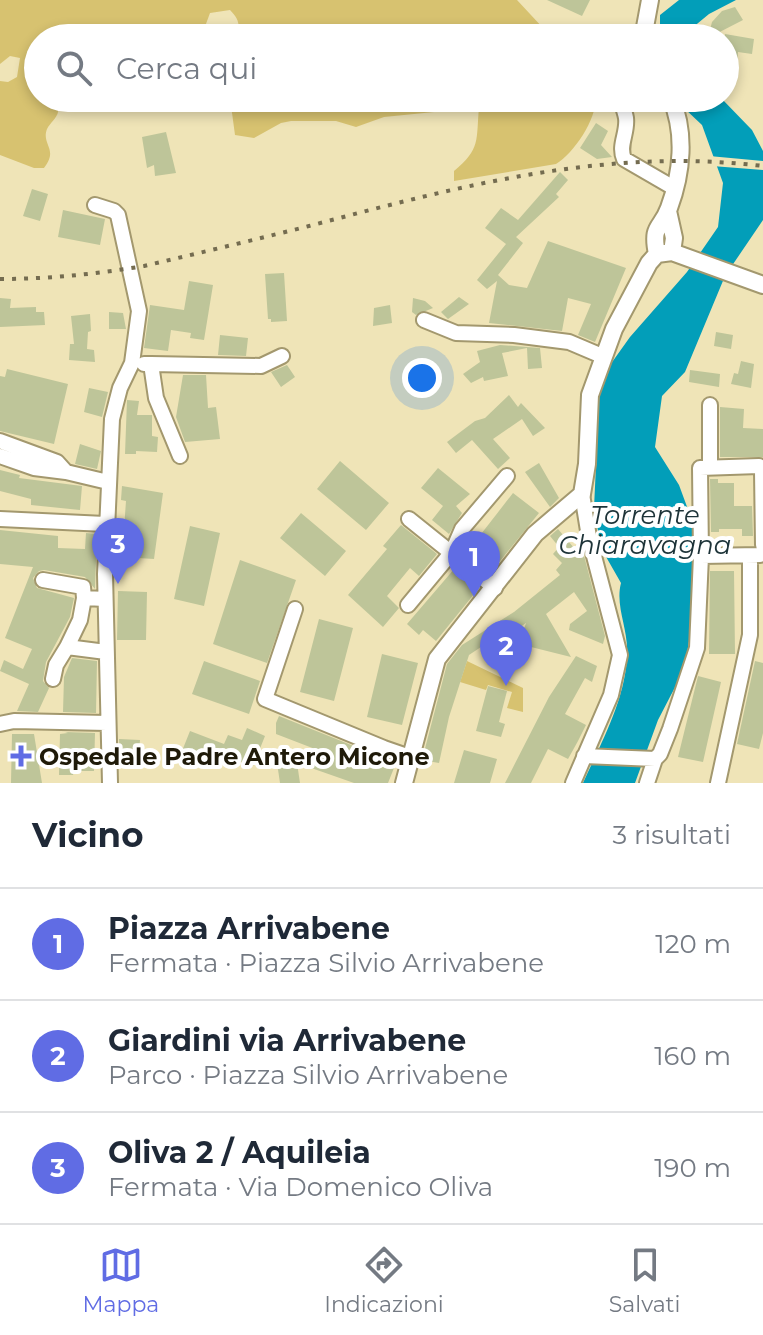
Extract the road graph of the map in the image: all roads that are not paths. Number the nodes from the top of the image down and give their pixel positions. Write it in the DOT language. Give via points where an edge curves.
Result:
graph roads {
  1 [pos="650,0"];
  2 [pos="646,24"];
  3 [pos="624,112"];
  4 [pos="675,112"];
  5 [pos="674,188"];
  6 [pos="95,205"];
  7 [pos="671,254"];
  8 [pos="763,285"];
  9 [pos="424,320"];
  10 [pos="282,356"];
  11 [pos="602,356"];
  12 [pos="132,363"];
  13 [pos="151,364"];
  14 [pos="710,405"];
  15 [pos="0,441"];
  16 [pos="0,456"];
  17 [pos="180,456"];
  18 [pos="710,467"];
  19 [pos="66,472"];
  20 [pos="507,476"];
  21 [pos="108,482"];
  22 [pos="582,494"];
  23 [pos="0,519"];
  24 [pos="409,519"];
  25 [pos="105,524"];
  26 [pos="763,545"];
  27 [pos="452,552"];
  28 [pos="757,555"];
  29 [pos="701,556"];
  30 [pos="43,580"];
  31 [pos="495,588"];
  32 [pos="84,598"];
  33 [pos="105,599"];
  34 [pos="408,605"];
  35 [pos="295,609"];
  36 [pos="756,638"];
  37 [pos="67,647"];
  38 [pos="106,652"];
  39 [pos="53,679"];
  40 [pos="107,723"];
  41 [pos="0,724"];
  42 [pos="410,757"];
  43 [pos="588,757"];
  44 [pos="651,759"];
  45 [pos="110,783"];
  46 [pos="404,783"];
  47 [pos="573,783"];
  48 [pos="647,783"];
  49 [pos="718,783"];
  1 -- 2 [label="street"];
  3 -- 5 [label="street" via="620,151 624,159"];
  4 -- 5 [label="street" via="681,142"];
  5 -- 7 [label="street" via="668,211 674,238"];
  6 -- 12 [label="street" via="114,211 121,226 139,311"];
  7 -- 8 [label="street"];
  7 -- 11 [label="street" via="642,274"];
  9 -- 11 [label="street" via="456,333 569,342"];
  10 -- 13 [label="street" via="261,366"];
  11 -- 22 [label="street" via="590,395"];
  12 -- 13 [label="street"];
  12 -- 21 [label="street" via="112,419"];
  13 -- 17 [label="street" via="156,398"];
  14 -- 18 [label="street"];
  15 -- 19 [label="street" via="57,462"];
  16 -- 19 [label="street"];
  18 -- 26 [label="street" via="759,466"];
  18 -- 29 [label="street" via="699,473"];
  19 -- 21 [label="street"];
  20 -- 27 [label="street" via="462,529"];
  21 -- 25 [label="street"];
  22 -- 31 [label="street" via="535,534"];
  22 -- 43 [label="street" via="620,655"];
  23 -- 25 [label="street"];
  24 -- 27 [label="street"];
  25 -- 33 [label="street"];
  27 -- 31 [label="street"];
  27 -- 34 [label="street"];
  28 -- 29 [label="street"];
  28 -- 36 [label="street"];
  29 -- 44 [label="street" via="697,648 660,754"];
  30 -- 32 [label="street" via="83,587"];
  31 -- 42 [label="street" via="433,668"];
  32 -- 33 [label="street"];
  32 -- 37 [label="street"];
  33 -- 38 [label="street"];
  35 -- 42 [label="street" via="265,699"];
  36 -- 49 [label="street"];
  37 -- 38 [label="street"];
  37 -- 39 [label="street"];
  38 -- 40 [label="street"];
  40 -- 41 [label="street"];
  40 -- 45 [label="street"];
  42 -- 46 [label="street"];
  43 -- 44 [label="street"];
  43 -- 47 [label="street"];
  44 -- 48 [label="street"];
}
